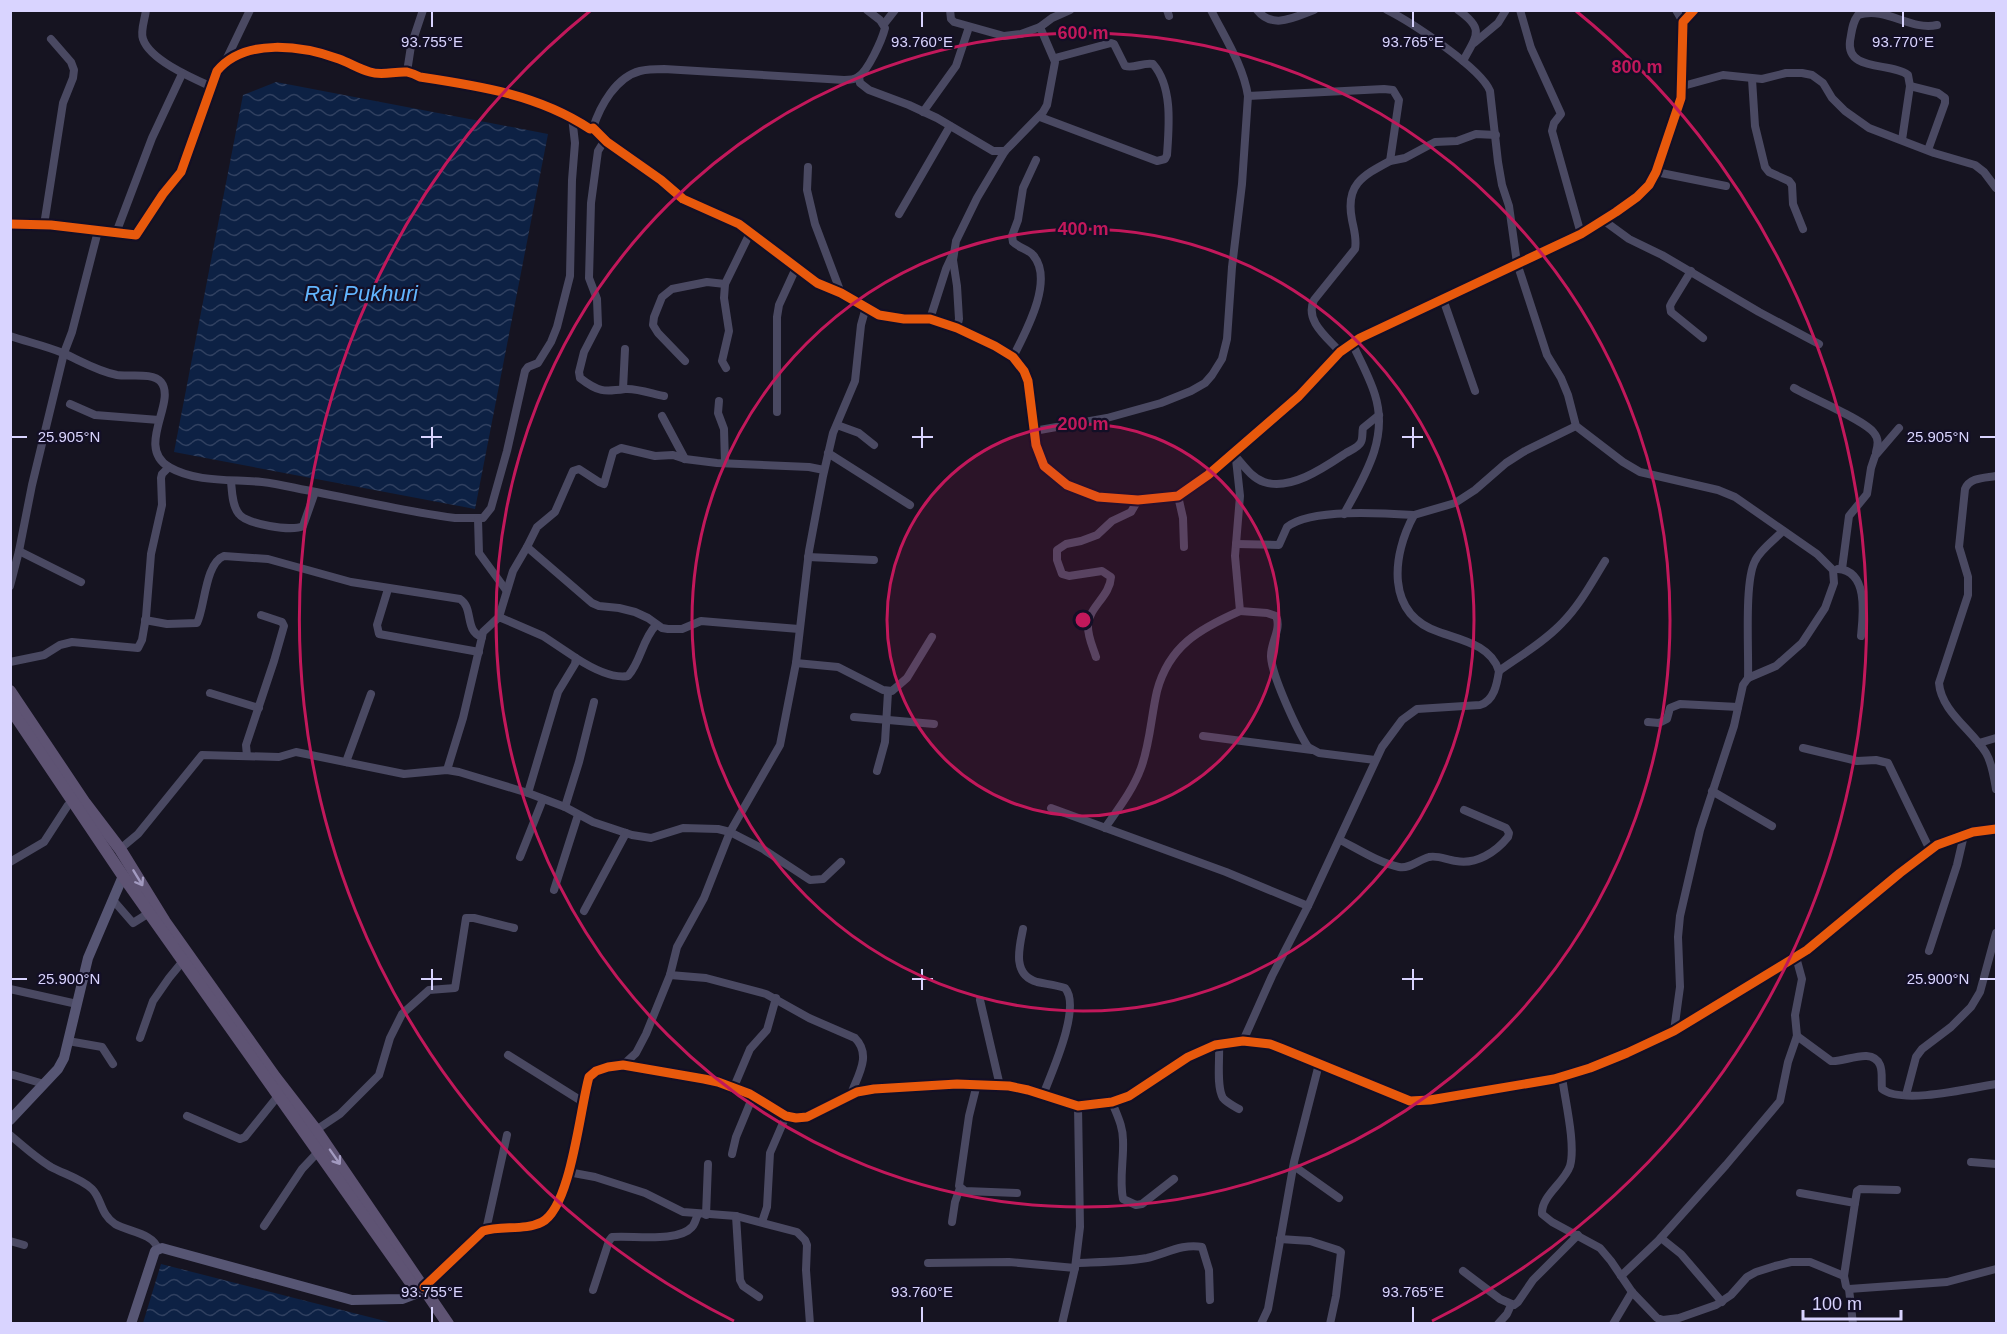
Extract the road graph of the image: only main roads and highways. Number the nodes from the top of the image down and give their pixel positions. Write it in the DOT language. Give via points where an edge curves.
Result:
graph roads {
  1 [pos="10,692"];
  2 [pos="10,708"];
  3 [pos="15,724"];
  4 [pos="421,1290"];
  5 [pos="439,1323"];
  6 [pos="448,1323"];
  1 -- 4 [label="main road, one-way" via="120,849 165,922 316,1130"];
  2 -- 3 [label="main road"];
  3 -- 4 [label="main road" via="318,1152"];
  4 -- 5 [label="main road"];
  4 -- 6 [label="main road"];
}
